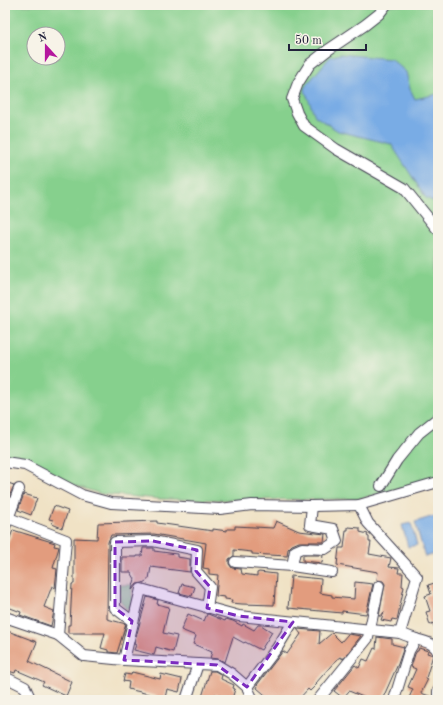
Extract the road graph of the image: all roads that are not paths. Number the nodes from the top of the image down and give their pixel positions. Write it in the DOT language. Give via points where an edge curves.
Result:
graph roads {
  1 [pos="386,5"];
  2 [pos="438,230"];
  3 [pos="438,418"];
  4 [pos="5,462"];
  5 [pos="438,482"];
  6 [pos="381,486"];
  7 [pos="19,489"];
  8 [pos="312,506"];
  9 [pos="359,506"];
  10 [pos="7,523"];
  11 [pos="235,562"];
  12 [pos="292,566"];
  13 [pos="332,572"];
  14 [pos="379,586"];
  15 [pos="207,608"];
  16 [pos="5,617"];
  17 [pos="132,621"];
  18 [pos="293,622"];
  19 [pos="370,629"];
  20 [pos="400,633"];
  21 [pos="58,636"];
  22 [pos="416,639"];
  23 [pos="438,652"];
  24 [pos="124,660"];
  25 [pos="198,664"];
  26 [pos="5,677"];
  27 [pos="247,687"];
  28 [pos="438,690"];
  29 [pos="438,696"];
  30 [pos="30,700"];
  31 [pos="186,700"];
  32 [pos="253,700"];
  33 [pos="318,700"];
  34 [pos="394,700"];
  1 -- 2 [label="street" via="365,25 310,64 292,99 304,126 336,149 404,188"];
  3 -- 6 [label="street" via="419,433 397,460"];
  4 -- 8 [label="street" via="25,465 82,495 111,503 220,508 252,505"];
  5 -- 9 [label="street"];
  7 -- 10 [label="street"];
  8 -- 9 [label="street"];
  8 -- 12 [label="street" via="310,525 333,529 337,541 325,549 302,548 295,551"];
  9 -- 20 [label="street" via="368,523 417,577"];
  10 -- 21 [label="street" via="66,540"];
  11 -- 12 [label="street"];
  12 -- 13 [label="street"];
  14 -- 19 [label="street"];
  15 -- 17 [label="street" via="141,589"];
  15 -- 17 [label="street" via="210,587 196,571 197,550 153,542 115,542 115,608"];
  15 -- 18 [label="street" via="239,616"];
  16 -- 21 [label="street"];
  17 -- 24 [label="street"];
  18 -- 19 [label="street"];
  18 -- 27 [label="street"];
  19 -- 20 [label="street"];
  19 -- 33 [label="street" via="368,638"];
  20 -- 22 [label="street"];
  21 -- 24 [label="street" via="84,656"];
  22 -- 23 [label="street" via="436,646"];
  22 -- 34 [label="street" via="409,651"];
  24 -- 25 [label="street"];
  25 -- 27 [label="street" via="217,665"];
  25 -- 31 [label="street"];
  26 -- 30 [label="street" via="25,687"];
  27 -- 32 [label="street"];
  28 -- 29 [label="street"];
}
